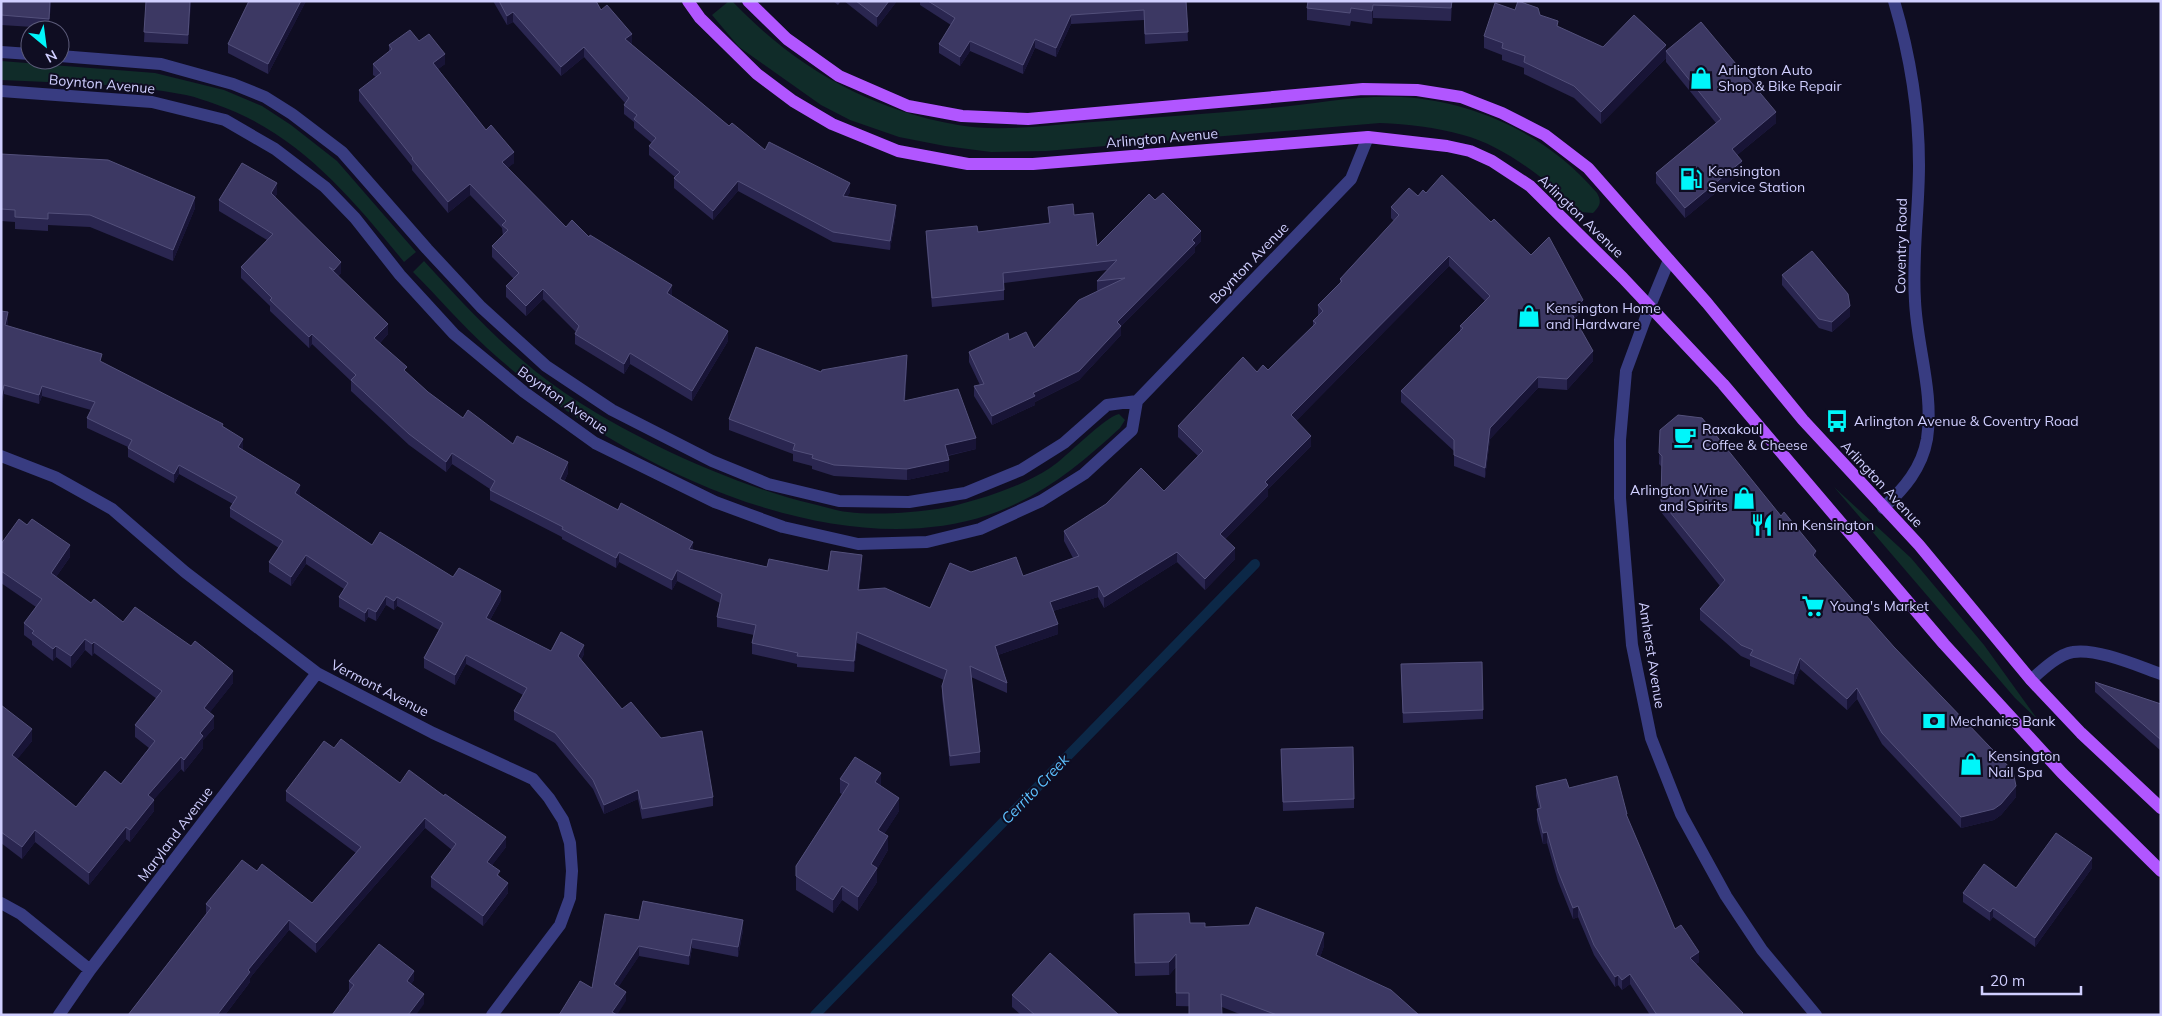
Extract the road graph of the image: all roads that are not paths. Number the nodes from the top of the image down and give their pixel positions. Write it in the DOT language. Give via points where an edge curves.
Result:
graph roads {
  1 [pos="688,1"];
  2 [pos="748,1"];
  3 [pos="1894,1"];
  4 [pos="1,52"];
  5 [pos="20,53"];
  6 [pos="70,57"];
  7 [pos="1,91"];
  8 [pos="1368,137"];
  9 [pos="1669,260"];
  10 [pos="1650,306"];
  11 [pos="1137,401"];
  12 [pos="1,456"];
  13 [pos="1883,508"];
  14 [pos="317,673"];
  15 [pos="2161,674"];
  16 [pos="2031,680"];
  17 [pos="2161,808"];
  18 [pos="2161,871"];
  19 [pos="1,902"];
  20 [pos="90,970"];
  21 [pos="59,1015"];
  22 [pos="492,1015"];
  23 [pos="1816,1015"];
  1 -- 8 [label="main road, Arlington Avenue" via="700,18 756,74 793,101 832,124 898,151 968,164 1033,164"];
  2 -- 9 [label="main road, Arlington Avenue" via="787,40 839,76 908,106 962,116 1028,119 1363,88 1417,90 1460,97 1502,113 1545,135 1588,168"];
  3 -- 13 [label="street, Coventry Road" via="1905,39 1917,106 1919,166 1913,256 1915,303 1929,394 1927,439 1920,464 1900,492"];
  4 -- 5 [label="street"];
  6 -- 11 [label="street, Boynton Avenue" via="161,64 224,81 265,97 342,152 427,250 546,366 612,410 712,461 768,484 839,501 909,502 966,493 1021,470 1064,443 1106,405"];
  7 -- 11 [label="street, Boynton Avenue" via="152,102 224,120 275,148 325,187 355,218 400,275 454,334 524,392 595,442 715,502 783,527 858,544 926,542 980,529 1041,501 1084,474 1132,430"];
  8 -- 10 [label="main road, Arlington Avenue" via="1447,146 1470,151 1492,161 1530,186"];
  8 -- 11 [label="street, Boynton Avenue" via="1351,179"];
  9 -- 10 [label="street, Amherst Avenue"];
  9 -- 13 [label="main road, Arlington Avenue" via="1803,420"];
  10 -- 18 [label="main road, Arlington Avenue" via="1723,384 1944,644 2062,773"];
  10 -- 23 [label="street, Amherst Avenue" via="1626,371 1620,440 1620,498 1631,636 1651,738 1681,814 1726,896 1762,950"];
  12 -- 14 [label="street, Vermont Avenue" via="55,477 112,508 185,572"];
  13 -- 16 [label="main road, Arlington Avenue" via="1919,545"];
  14 -- 20 [label="street, Maryland Avenue"];
  14 -- 22 [label="street, Vermont Avenue" via="433,733 533,779 563,820 570,843 570,898 560,925"];
  15 -- 16 [label="street" via="2111,657 2073,652 2048,665"];
  16 -- 17 [label="main road, Arlington Avenue" via="2081,733"];
  19 -- 20 [label="street" via="21,914"];
  20 -- 21 [label="street, Maryland Avenue"];
}
